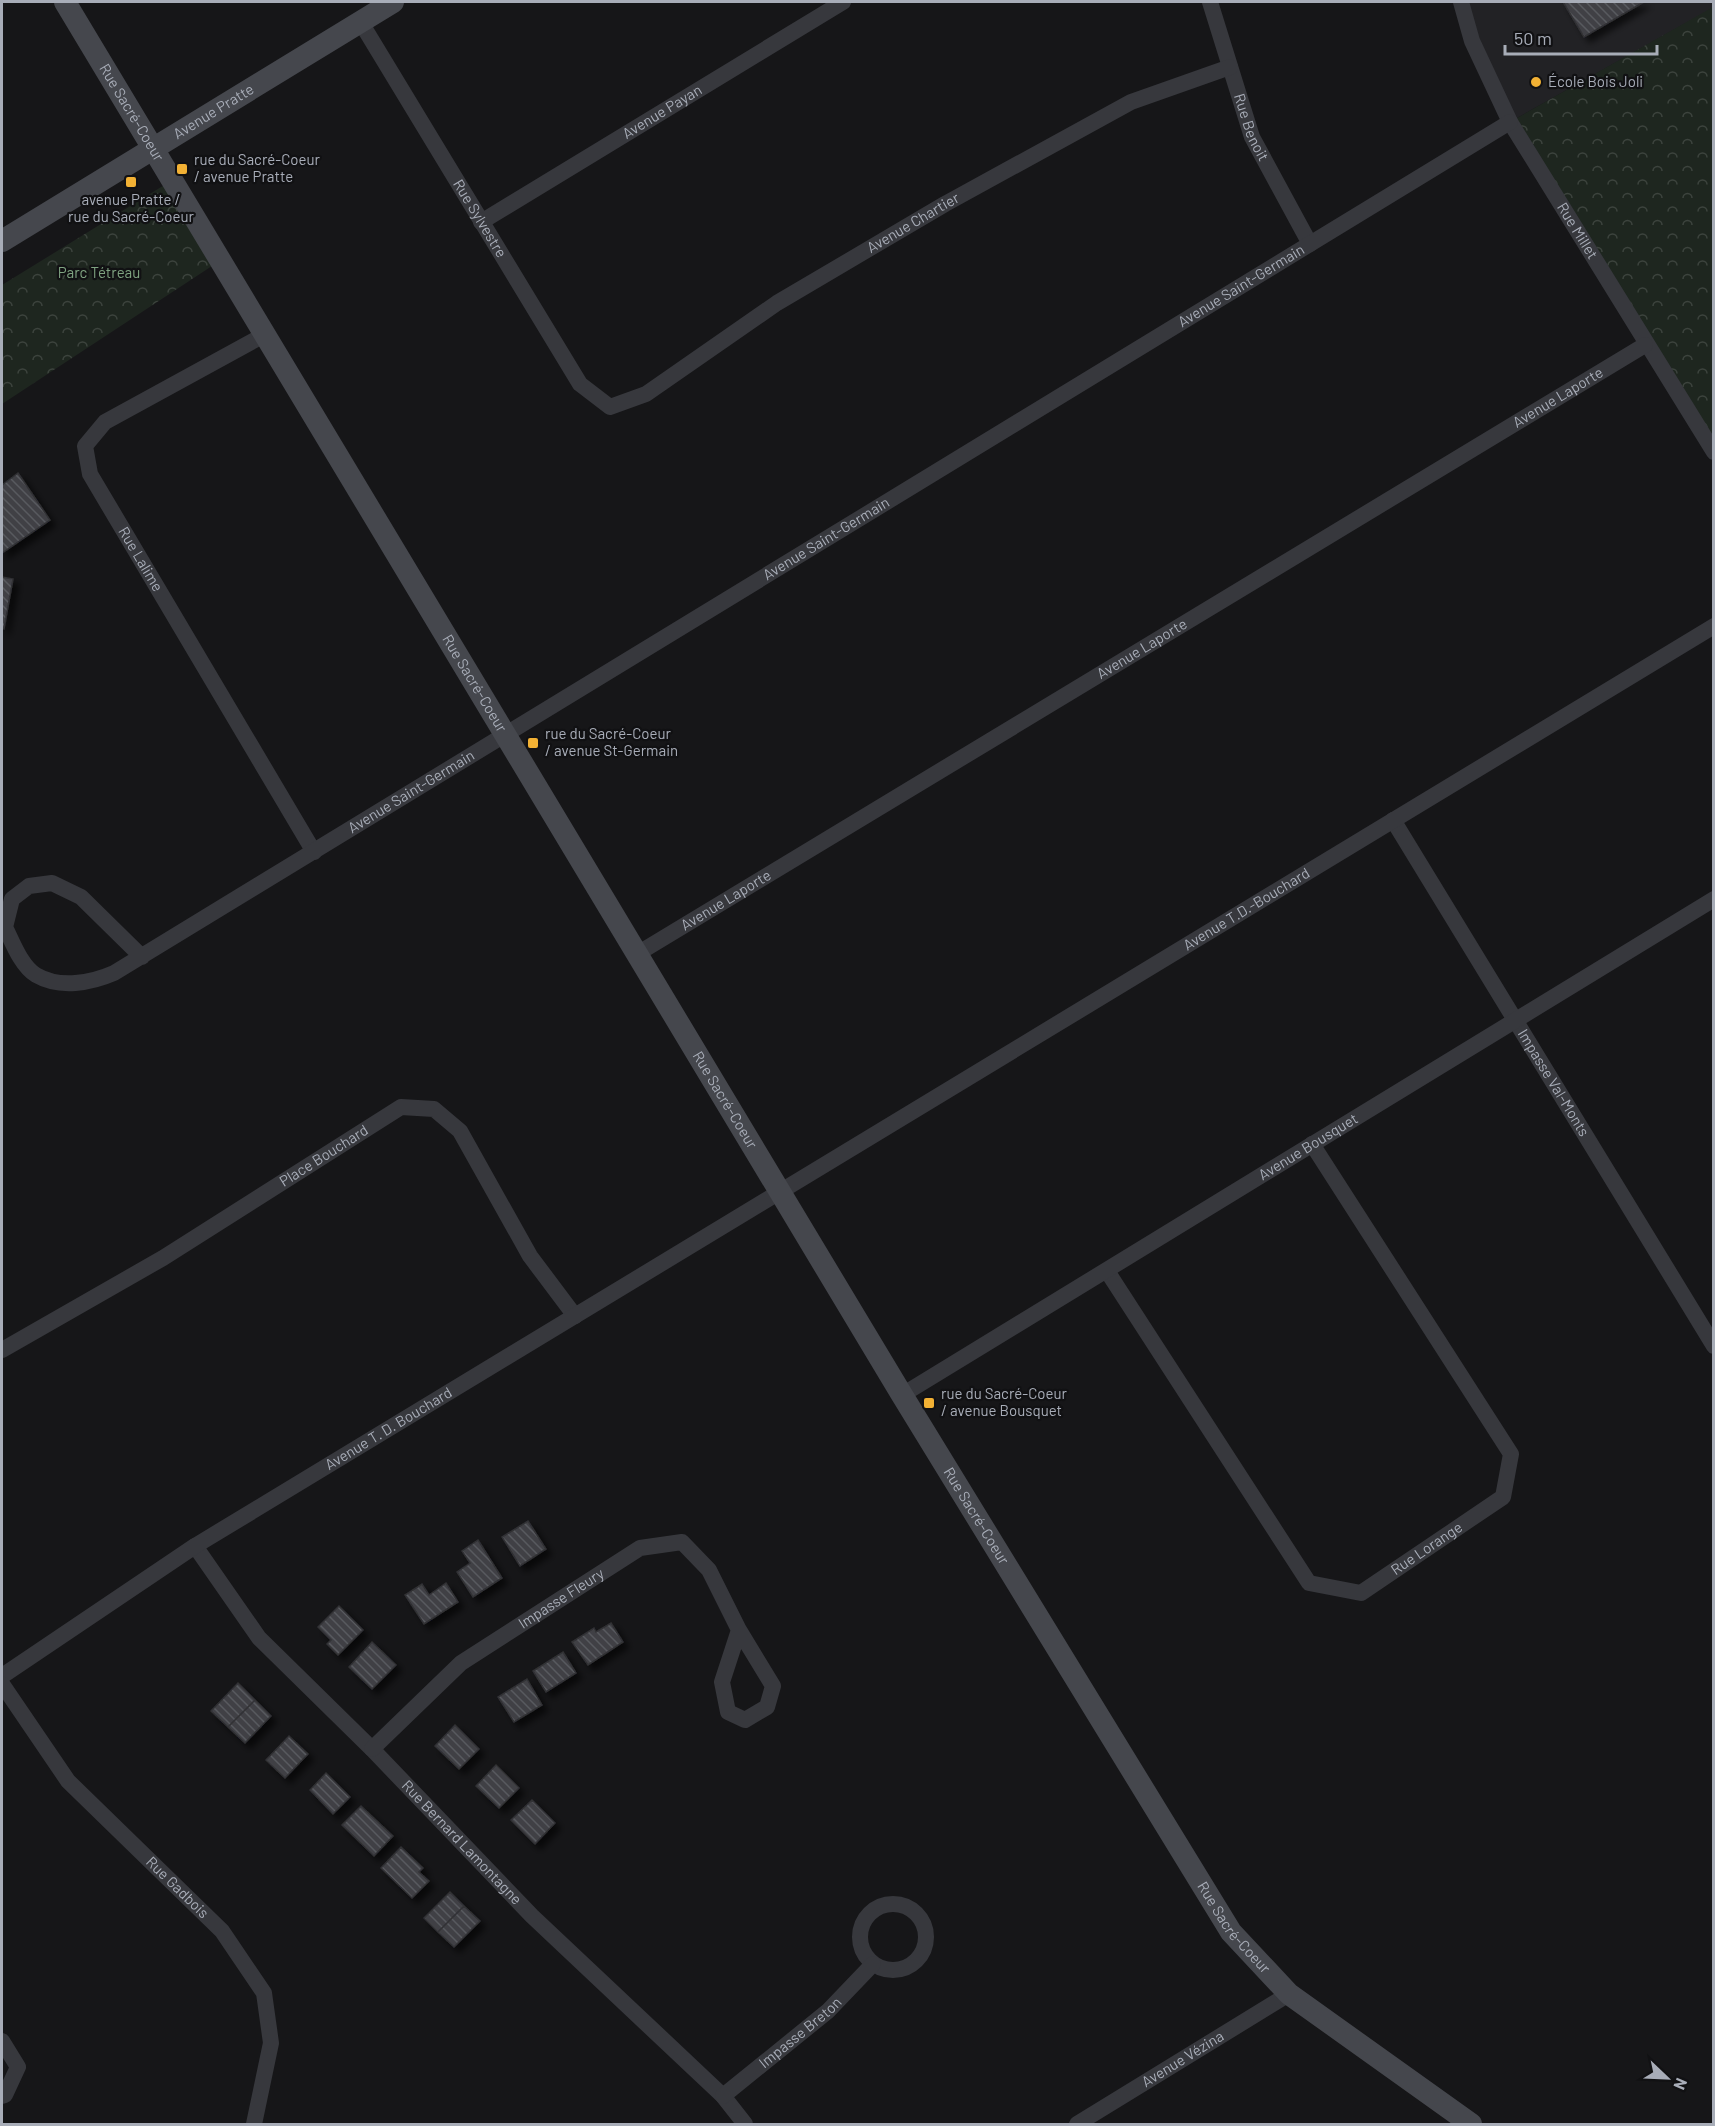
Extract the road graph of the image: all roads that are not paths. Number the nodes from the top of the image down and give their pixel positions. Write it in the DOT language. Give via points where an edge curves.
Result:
graph roads {
  1 [pos="64,2"];
  2 [pos="393,2"];
  3 [pos="843,2"];
  4 [pos="1210,2"];
  5 [pos="1461,2"];
  6 [pos="360,21"];
  7 [pos="1230,67"];
  8 [pos="1510,122"];
  9 [pos="152,149"];
  10 [pos="481,222"];
  11 [pos="2,241"];
  12 [pos="1310,244"];
  13 [pos="264,335"];
  14 [pos="1645,345"];
  15 [pos="610,407"];
  16 [pos="1713,452"];
  17 [pos="1713,626"];
  18 [pos="506,736"];
  19 [pos="1393,820"];
  20 [pos="314,852"];
  21 [pos="1713,900"];
  22 [pos="637,954"];
  23 [pos="142,957"];
  24 [pos="1514,1019"];
  25 [pos="1312,1144"];
  26 [pos="780,1190"];
  27 [pos="1107,1271"];
  28 [pos="575,1316"];
  29 [pos="1713,1346"];
  30 [pos="2,1350"];
  31 [pos="902,1395"];
  32 [pos="195,1546"];
  33 [pos="739,1630"];
  34 [pos="2,1676"];
  35 [pos="2,1684"];
  36 [pos="372,1749"];
  37 [pos="873,1964"];
  38 [pos="1289,1994"];
  39 [pos="2,2040"];
  40 [pos="2,2096"];
  41 [pos="723,2096"];
  42 [pos="260,2123"];
  43 [pos="745,2124"];
  44 [pos="1077,2124"];
  45 [pos="1471,2124"];
  1 -- 9 [label="street, Rue Sacré-Coeur"];
  2 -- 6 [label="street, Avenue Pratte"];
  3 -- 10 [label="street, Avenue Payan"];
  4 -- 7 [label="street, Rue Benoit"];
  5 -- 8 [label="street, Rue Millet" via="1472,41"];
  6 -- 9 [label="street, Avenue Pratte"];
  6 -- 10 [label="street, Rue Sylvestre"];
  7 -- 12 [label="street, Rue Benoit" via="1252,137"];
  7 -- 15 [label="street, Avenue Chartier" via="1131,102 945,204 777,303 646,394"];
  8 -- 12 [label="street, Avenue Saint-Germain"];
  8 -- 14 [label="street, Rue Millet"];
  9 -- 11 [label="street, Avenue Pratte"];
  9 -- 13 [label="street, Rue Sacré-Coeur"];
  10 -- 15 [label="street, Rue Sylvestre" via="580,384"];
  12 -- 18 [label="street, Avenue Saint-Germain"];
  13 -- 18 [label="street, Rue Sacré-Coeur"];
  13 -- 20 [label="street, Rue Lalime" via="105,422 85,446 90,474"];
  14 -- 16 [label="street, Rue Millet"];
  14 -- 22 [label="street, Avenue Laporte"];
  17 -- 19 [label="street, Avenue T.D.-Bouchard"];
  18 -- 20 [label="street, Avenue Saint-Germain"];
  18 -- 22 [label="street, Rue Sacré-Coeur"];
  19 -- 24 [label="street, Impasse Val-Monts"];
  19 -- 26 [label="street, Avenue T.D.-Bouchard"];
  20 -- 23 [label="street, Avenue Saint-Germain"];
  21 -- 24 [label="street, Avenue Bousquet"];
  22 -- 26 [label="street, Rue Sacré-Coeur"];
  23 -- 23 [label="street, Avenue Saint-Germain" via="96,981 66,984 35,975 20,957 5,927 12,899 29,886 52,883 81,897"];
  24 -- 25 [label="street, Avenue Bousquet"];
  24 -- 29 [label="street, Impasse Val-Monts"];
  25 -- 27 [label="street, Avenue Bousquet"];
  25 -- 27 [label="street, Rue Lorange" via="1511,1454 1503,1497 1361,1593 1309,1584"];
  26 -- 28 [label="street, Avenue T. D. Bouchard"];
  26 -- 31 [label="street, Rue Sacré-Coeur"];
  27 -- 31 [label="street, Avenue Bousquet"];
  28 -- 30 [label="street, Place Bouchard" via="530,1256 460,1131 434,1109 401,1107 163,1258"];
  28 -- 32 [label="street, Avenue T. D. Bouchard"];
  31 -- 38 [label="street, Rue Sacré-Coeur" via="1231,1932"];
  32 -- 34 [label="street, Avenue T. D. Bouchard"];
  32 -- 36 [label="street, Rue Bernard Lamontagne" via="259,1638"];
  33 -- 33 [label="street, Impasse Fleury" via="722,1682 728,1712 745,1719 767,1707 773,1686"];
  33 -- 36 [label="street, Impasse Fleury" via="709,1570 682,1542 640,1548 461,1663"];
  35 -- 42 [label="street, Rue Gadbois" via="68,1781 222,1931 264,1993 271,2043"];
  36 -- 41 [label="street, Rue Bernard Lamontagne" via="532,1916"];
  37 -- 37 [label="street" via="883,1969 904,1969 920,1956 926,1936 919,1917 911,1909 889,1904 869,1914 860,1935 865,1956"];
  37 -- 41 [label="street, Impasse Breton" via="828,2011"];
  38 -- 44 [label="street, Avenue Vézina"];
  38 -- 45 [label="street, Rue Sacré-Coeur"];
  39 -- 40 [label="street" via="18,2067"];
  41 -- 43 [label="street, Rue Bernard Lamontagne"];
}
